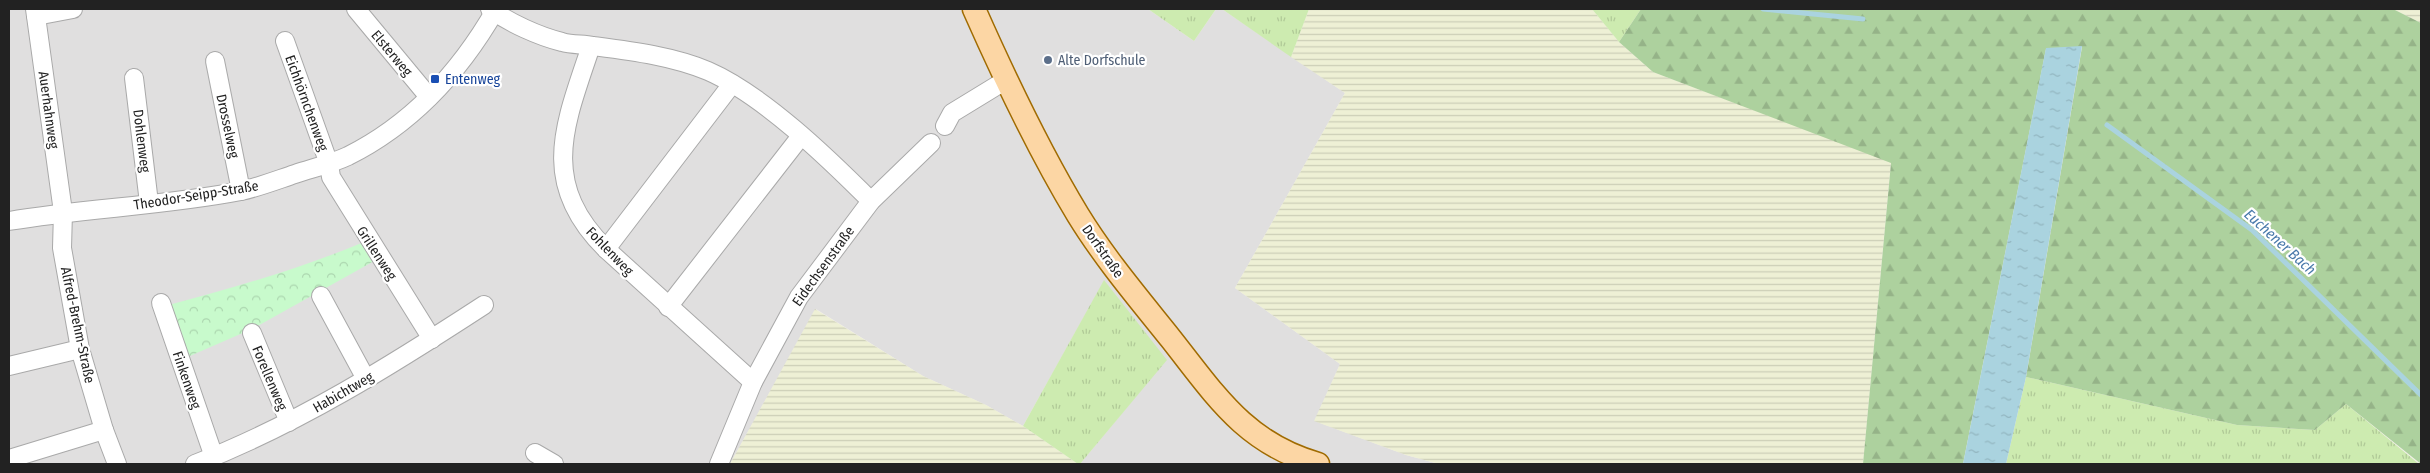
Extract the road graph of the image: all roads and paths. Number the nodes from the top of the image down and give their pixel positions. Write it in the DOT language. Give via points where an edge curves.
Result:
graph roads {
  1 [pos="73,9"];
  2 [pos="356,9"];
  3 [pos="974,9"];
  4 [pos="493,10"];
  5 [pos="36,12"];
  6 [pos="285,41"];
  7 [pos="591,46"];
  8 [pos="215,61"];
  9 [pos="134,78"];
  10 [pos="1006,80"];
  11 [pos="732,84"];
  12 [pos="429,97"];
  13 [pos="945,126"];
  14 [pos="801,136"];
  15 [pos="931,142"];
  16 [pos="329,164"];
  17 [pos="241,191"];
  18 [pos="872,201"];
  19 [pos="149,203"];
  20 [pos="63,212"];
  21 [pos="9,221"];
  22 [pos="606,249"];
  23 [pos="321,296"];
  24 [pos="161,303"];
  25 [pos="484,305"];
  26 [pos="668,306"];
  27 [pos="252,333"];
  28 [pos="432,339"];
  29 [pos="80,349"];
  30 [pos="9,366"];
  31 [pos="366,379"];
  32 [pos="753,382"];
  33 [pos="289,422"];
  34 [pos="104,430"];
  35 [pos="535,453"];
  36 [pos="214,457"];
  37 [pos="9,459"];
  38 [pos="1288,459"];
  39 [pos="117,464"];
  40 [pos="195,464"];
  41 [pos="554,464"];
  42 [pos="720,464"];
  43 [pos="1318,464"];
  1 -- 5 [label="street"];
  2 -- 12 [label="street, Elsterweg"];
  3 -- 10 [label="main road, Dorfstraße"];
  4 -- 7 [label="street" via="520,26 562,42"];
  4 -- 12 [label="street, Theodor-Seipp-Straße" via="465,56"];
  5 -- 20 [label="street, Auerhahnweg"];
  6 -- 16 [label="street, Eichhörnchenweg"];
  7 -- 11 [label="street" via="654,56 707,71"];
  7 -- 22 [label="street, Fohlenweg" via="565,125 562,154 565,180 574,210"];
  8 -- 17 [label="street, Drosselweg"];
  9 -- 19 [label="street, Dohlenweg"];
  10 -- 13 [label="street" via="952,113"];
  10 -- 38 [label="main road, Dorfstraße" via="1079,217 1126,282 1227,409"];
  11 -- 14 [label="street"];
  11 -- 22 [label="street"];
  12 -- 16 [label="street, Theodor-Seipp-Straße" via="404,121 373,143"];
  14 -- 18 [label="street"];
  14 -- 26 [label="street"];
  15 -- 18 [label="street, Eidechsenstraße"];
  16 -- 17 [label="street, Theodor-Seipp-Straße"];
  16 -- 28 [label="street, Grillenweg" via="331,177"];
  17 -- 19 [label="street, Theodor-Seipp-Straße"];
  18 -- 32 [label="street, Eidechsenstraße" via="798,297"];
  19 -- 20 [label="street, Theodor-Seipp-Straße"];
  20 -- 21 [label="street, Theodor-Seipp-Straße"];
  20 -- 29 [label="street, Alfred-Brehm-Straße" via="62,248"];
  22 -- 26 [label="street, Fohlenweg"];
  23 -- 31 [label="street"];
  24 -- 36 [label="street, Finkenweg"];
  25 -- 28 [label="street, Habichtweg"];
  26 -- 32 [label="street, Fohlenweg"];
  27 -- 33 [label="street, Forellenweg"];
  28 -- 31 [label="street, Habichtweg"];
  29 -- 30 [label="street"];
  29 -- 34 [label="street, Alfred-Brehm-Straße"];
  31 -- 33 [label="street, Habichtweg"];
  32 -- 42 [label="street, Eidechsenstraße"];
  33 -- 36 [label="street, Habichtweg"];
  34 -- 37 [label="street"];
  34 -- 39 [label="street, Alfred-Brehm-Straße"];
  35 -- 41 [label="street"];
  36 -- 40 [label="street, Habichtweg"];
  38 -- 43 [label="main road, Dorfstraße"];
}
